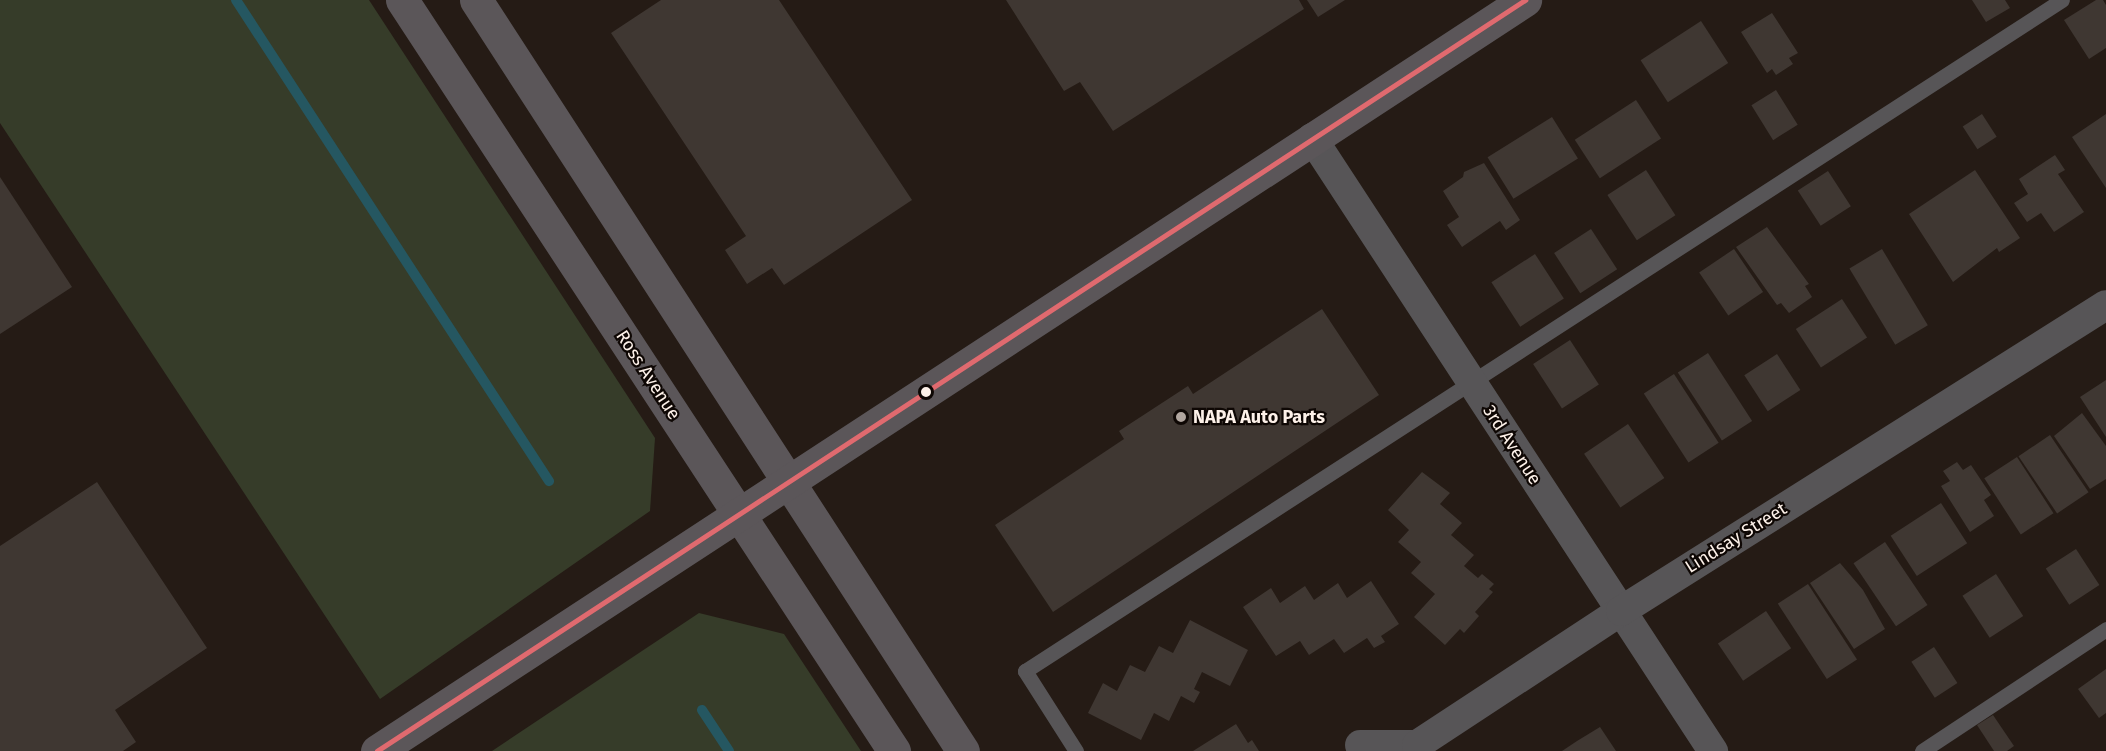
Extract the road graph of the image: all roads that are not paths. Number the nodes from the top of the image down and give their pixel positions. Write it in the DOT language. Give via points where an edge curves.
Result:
graph roads {
  1 [pos="402,0"];
  2 [pos="476,0"];
  3 [pos="1525,0"];
  4 [pos="2062,0"];
  5 [pos="1312,138"];
  6 [pos="2106,305"];
  7 [pos="1470,382"];
  8 [pos="788,480"];
  9 [pos="738,512"];
  10 [pos="1621,611"];
  11 [pos="2106,629"];
  12 [pos="1360,745"];
  13 [pos="377,751"];
  14 [pos="894,751"];
  15 [pos="963,751"];
  16 [pos="1076,751"];
  17 [pos="1713,751"];
  18 [pos="1922,751"];
  1 -- 9 [label="main road, Ross Avenue"];
  2 -- 8 [label="main road"];
  3 -- 5 [label="main road"];
  4 -- 7 [label="lane"];
  5 -- 7 [label="street, 3rd Avenue"];
  5 -- 8 [label="main road"];
  6 -- 10 [label="street, Lindsay Street"];
  7 -- 10 [label="street, 3rd Avenue"];
  7 -- 16 [label="lane" via="1025,671"];
  8 -- 9 [label="main road"];
  8 -- 15 [label="main road"];
  9 -- 13 [label="main road"];
  9 -- 14 [label="main road, Ross Avenue"];
  10 -- 12 [label="street, Lindsay Street" via="1418,745"];
  10 -- 17 [label="street, 3rd Avenue"];
  11 -- 18 [label="lane"];
}
